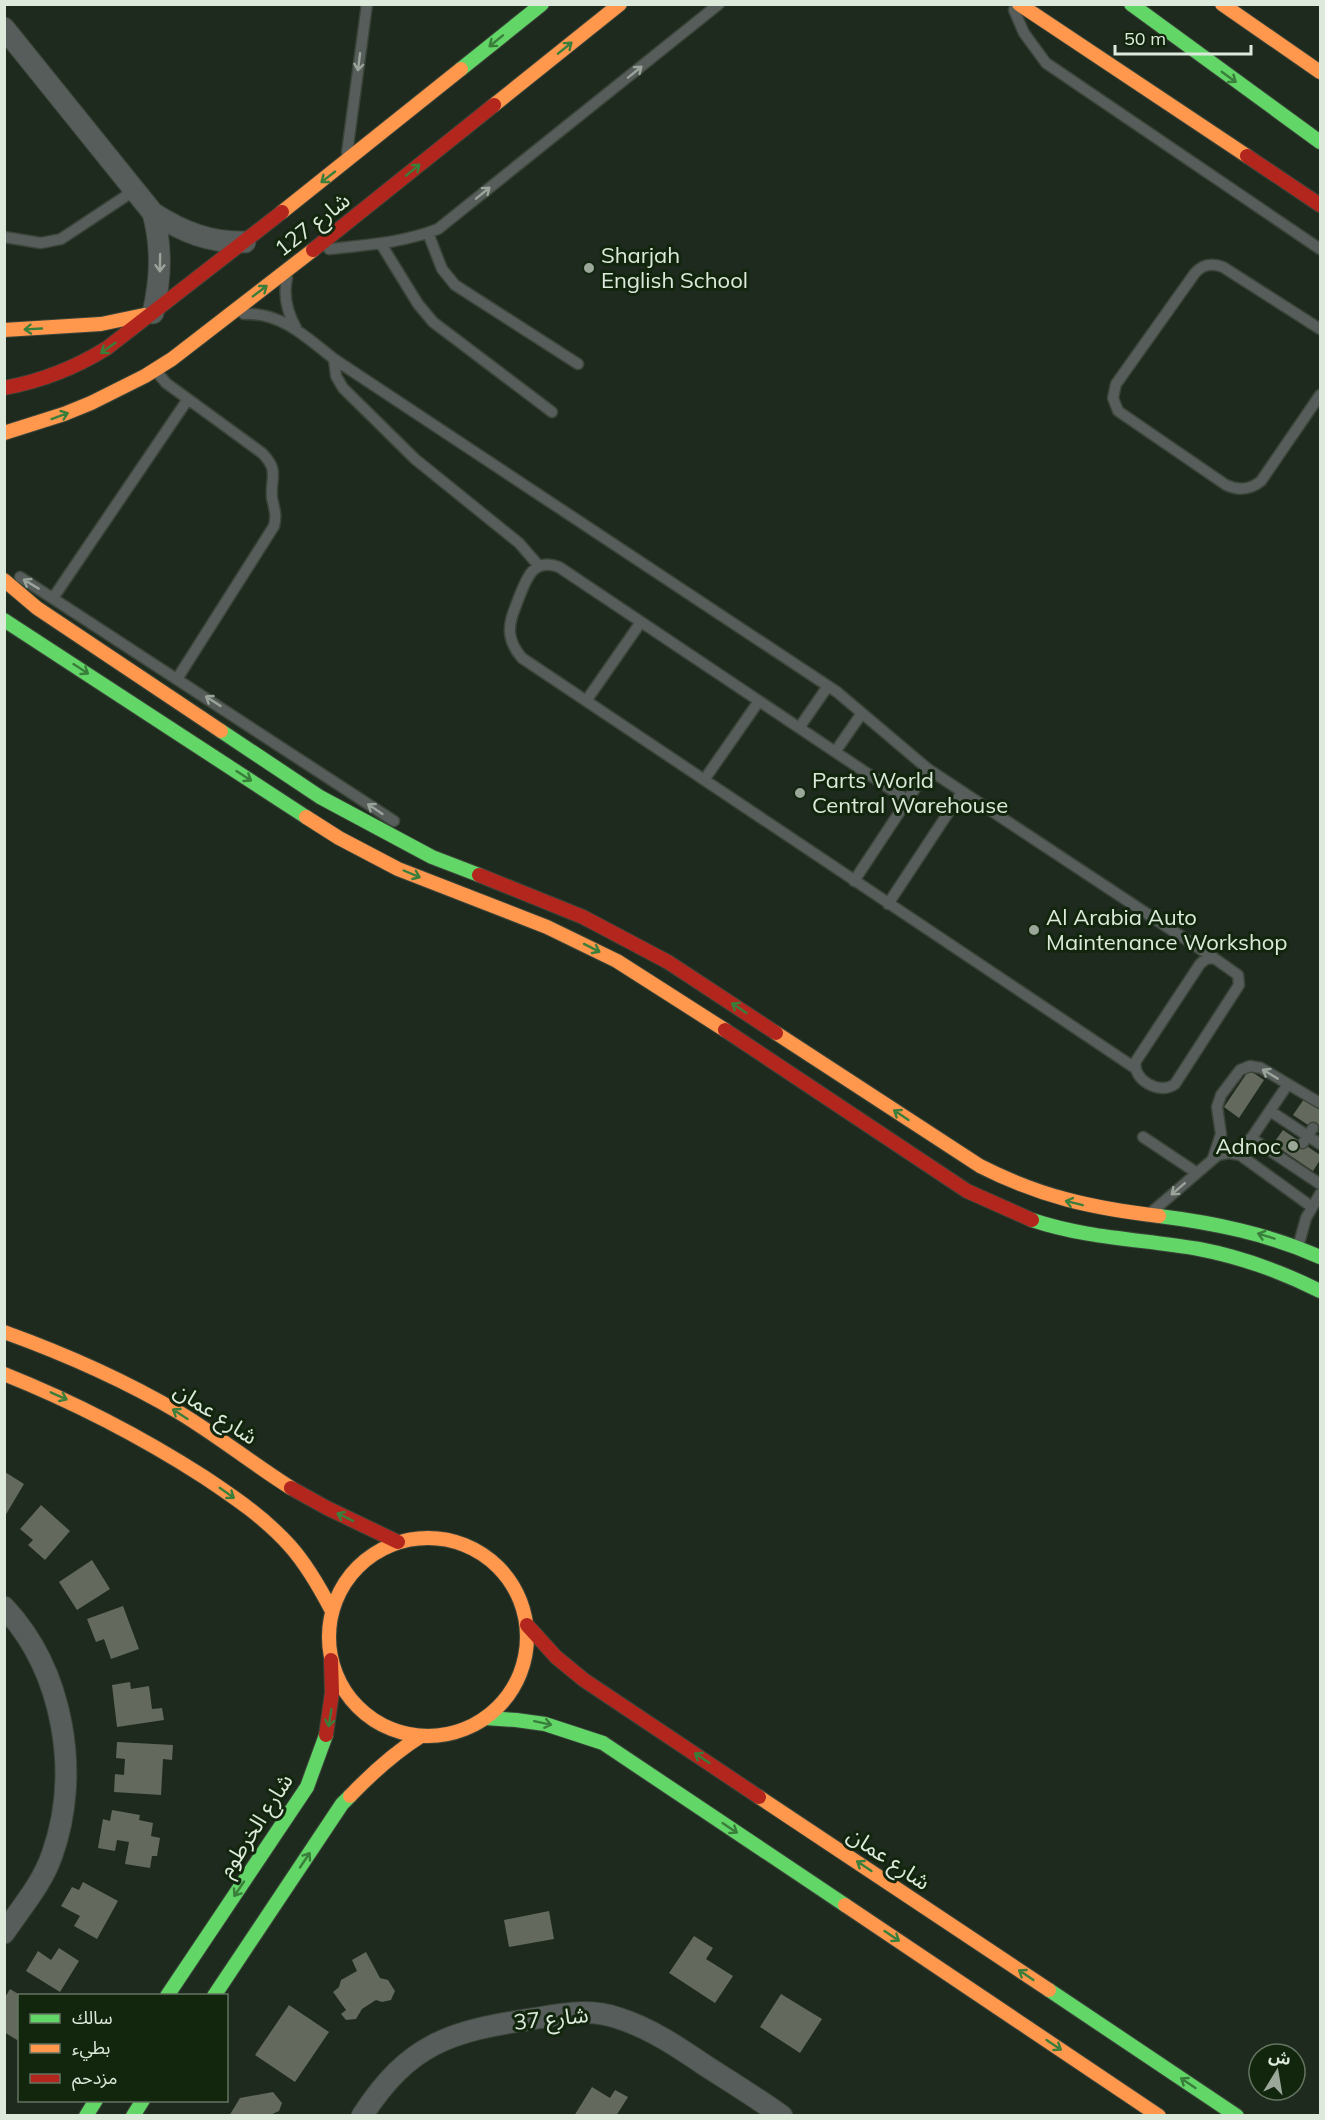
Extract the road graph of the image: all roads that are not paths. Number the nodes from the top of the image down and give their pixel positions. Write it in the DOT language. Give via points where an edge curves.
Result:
graph roads {
  1 [pos="367,4"];
  2 [pos="542,4"];
  3 [pos="620,4"];
  4 [pos="719,4"];
  5 [pos="1012,4"];
  6 [pos="1019,4"];
  7 [pos="1131,4"];
  8 [pos="1222,4"];
  9 [pos="4,28"];
  10 [pos="1320,72"];
  11 [pos="1320,142"];
  12 [pos="345,163"];
  13 [pos="135,190"];
  14 [pos="1320,205"];
  15 [pos="153,213"];
  16 [pos="428,233"];
  17 [pos="4,237"];
  18 [pos="245,242"];
  19 [pos="381,244"];
  20 [pos="1320,249"];
  21 [pos="314,250"];
  22 [pos="289,269"];
  23 [pos="153,312"];
  24 [pos="228,315"];
  25 [pos="296,329"];
  26 [pos="1320,329"];
  27 [pos="4,330"];
  28 [pos="334,359"];
  29 [pos="578,364"];
  30 [pos="155,370"];
  31 [pos="4,387"];
  32 [pos="1320,395"];
  33 [pos="188,399"];
  34 [pos="552,412"];
  35 [pos="4,434"];
  36 [pos="539,566"];
  37 [pos="4,568"];
  38 [pos="4,580"];
  39 [pos="53,598"];
  40 [pos="4,611"];
  41 [pos="4,620"];
  42 [pos="641,622"];
  43 [pos="32,637"];
  44 [pos="177,679"];
  45 [pos="828,686"];
  46 [pos="586,701"];
  47 [pos="759,701"];
  48 [pos="862,713"];
  49 [pos="799,728"];
  50 [pos="835,752"];
  51 [pos="928,769"];
  52 [pos="704,780"];
  53 [pos="962,792"];
  54 [pos="907,801"];
  55 [pos="457,867"];
  56 [pos="854,881"];
  57 [pos="888,904"];
  58 [pos="1214,958"];
  59 [pos="1135,1068"];
  60 [pos="1288,1084"];
  61 [pos="1320,1103"];
  62 [pos="1270,1111"];
  63 [pos="1143,1137"];
  64 [pos="1251,1138"];
  65 [pos="1320,1144"];
  66 [pos="1240,1155"];
  67 [pos="1213,1159"];
  68 [pos="1197,1173"];
  69 [pos="1320,1184"];
  70 [pos="1320,1194"];
  71 [pos="1312,1207"];
  72 [pos="1149,1215"];
  73 [pos="1298,1247"];
  74 [pos="1320,1257"];
  75 [pos="1320,1292"];
  76 [pos="4,1332"];
  77 [pos="4,1374"];
  78 [pos="398,1542"];
  79 [pos="4,1606"];
  80 [pos="332,1611"];
  81 [pos="527,1625"];
  82 [pos="331,1660"];
  83 [pos="485,1718"];
  84 [pos="421,1736"];
  85 [pos="4,1933"];
  86 [pos="168,1994"];
  87 [pos="215,1994"];
  88 [pos="95,2102"];
  89 [pos="142,2102"];
  90 [pos="86,2115"];
  91 [pos="133,2115"];
  92 [pos="362,2115"];
  93 [pos="780,2115"];
  94 [pos="1159,2115"];
  95 [pos="1237,2115"];
  1 -- 12 [label="lane, one-way"];
  2 -- 12 [label="main road, شارع 127, one-way"];
  21 -- 3 [label="main road, شارع 127, one-way"];
  16 -- 4 [label="lane, one-way" via="438,230"];
  5 -- 20 [label="lane" via="1024,33 1046,63"];
  6 -- 14 [label="main road"];
  7 -- 11 [label="main road, one-way"];
  8 -- 10 [label="main road"];
  9 -- 13 [label="street"];
  12 -- 18 [label="main road, شارع 127, one-way"];
  13 -- 15 [label="street"];
  13 -- 17 [label="lane" via="61,239 41,243"];
  15 -- 18 [label="street" via="197,236"];
  15 -- 23 [label="street, one-way" via="160,252"];
  16 -- 19 [label="lane"];
  16 -- 29 [label="lane" via="446,275 455,285"];
  18 -- 23 [label="main road, شارع 127"];
  19 -- 21 [label="lane"];
  19 -- 34 [label="lane" via="433,322"];
  21 -- 22 [label="main road, شارع 127"];
  24 -- 22 [label="main road, شارع 127, one-way"];
  22 -- 25 [label="lane" via="285,294"];
  23 -- 27 [label="main road, one-way" via="101,324"];
  23 -- 31 [label="main road, شارع 127, one-way" via="93,358 64,373"];
  24 -- 25 [label="lane" via="259,314"];
  24 -- 30 [label="main road, شارع 127"];
  25 -- 28 [label="lane"];
  26 -- 32 [label="lane" via="1223,267 1211,264 1195,273 1116,384 1113,398 1118,411 1226,485 1240,490 1261,481"];
  28 -- 36 [label="lane" via="336,376 343,388 416,459 519,543"];
  28 -- 45 [label="lane"];
  30 -- 33 [label="lane" via="165,383"];
  35 -- 30 [label="main road, شارع 127, one-way" via="92,403"];
  33 -- 39 [label="lane"];
  33 -- 44 [label="lane" via="267,458 273,472 276,512 271,531"];
  36 -- 42 [label="lane" via="559,567"];
  36 -- 46 [label="lane" via="529,574 512,614 512,642 522,658"];
  39 -- 37 [label="lane, one-way"];
  38 -- 55 [label="main road" via="37,608 286,776 394,839"];
  39 -- 44 [label="lane"];
  40 -- 43 [label="main road"];
  41 -- 43 [label="main road"];
  42 -- 46 [label="lane"];
  42 -- 47 [label="lane"];
  43 -- 75 [label="main road, one-way" via="339,838 435,884 547,927 651,981 991,1204 1072,1232 1186,1247 1240,1259"];
  55 -- 44 [label="lane, one-way"];
  45 -- 48 [label="lane"];
  45 -- 49 [label="lane"];
  46 -- 52 [label="lane"];
  47 -- 49 [label="lane"];
  47 -- 52 [label="lane"];
  48 -- 50 [label="lane"];
  48 -- 51 [label="lane"];
  49 -- 50 [label="lane"];
  50 -- 54 [label="lane"];
  51 -- 53 [label="lane"];
  51 -- 54 [label="lane"];
  52 -- 56 [label="lane"];
  53 -- 57 [label="lane"];
  53 -- 58 [label="lane"];
  54 -- 56 [label="lane"];
  72 -- 55 [label="main road, one-way" via="1058,1198 1007,1180 668,962 583,917"];
  56 -- 57 [label="lane"];
  57 -- 59 [label="lane"];
  58 -- 59 [label="lane" via="1200,964 1136,1060"];
  58 -- 59 [label="lane" via="1238,975 1239,985 1174,1084 1157,1089 1140,1077"];
  60 -- 61 [label="lane"];
  60 -- 62 [label="lane"];
  60 -- 67 [label="lane, one-way" via="1256,1066 1236,1074 1218,1101 1221,1134"];
  62 -- 64 [label="lane"];
  62 -- 65 [label="lane"];
  63 -- 68 [label="lane"];
  64 -- 66 [label="lane"];
  64 -- 69 [label="lane" via="1292,1161"];
  66 -- 67 [label="lane" via="1229,1153"];
  66 -- 71 [label="lane"];
  67 -- 68 [label="lane"];
  68 -- 72 [label="lane, one-way"];
  70 -- 71 [label="lane"];
  71 -- 73 [label="lane"];
  73 -- 72 [label="main road, one-way" via="1243,1230"];
  73 -- 74 [label="main road"];
  78 -- 76 [label="main road, شارع عمان, one-way" via="303,1495 165,1404 81,1362"];
  77 -- 80 [label="main road, one-way" via="117,1424 250,1509 306,1566"];
  78 -- 80 [label="main road" via="375,1552 356,1568 341,1588"];
  78 -- 81 [label="main road" via="447,1539 478,1551 509,1579 521,1601"];
  79 -- 85 [label="street" via="24,1631 53,1690 64,1742 65,1790 51,1857 36,1887"];
  80 -- 82 [label="main road"];
  81 -- 83 [label="main road" via="528,1647 519,1677 501,1704"];
  95 -- 81 [label="main road, شارع عمان, one-way" via="584,1680"];
  82 -- 84 [label="main road" via="355,1704 397,1731"];
  82 -- 86 [label="main road, شارع الخرطوم, one-way" via="329,1724 317,1767"];
  83 -- 84 [label="main road" via="465,1729"];
  83 -- 94 [label="main road, one-way" via="538,1722 603,1743"];
  87 -- 84 [label="main road, one-way" via="342,1804 377,1768"];
  88 -- 90 [label="main road"];
  89 -- 91 [label="main road"];
  92 -- 93 [label="street, شارع 37" via="404,2064 437,2043 487,2026 578,2011 615,2017 654,2033"];
}
